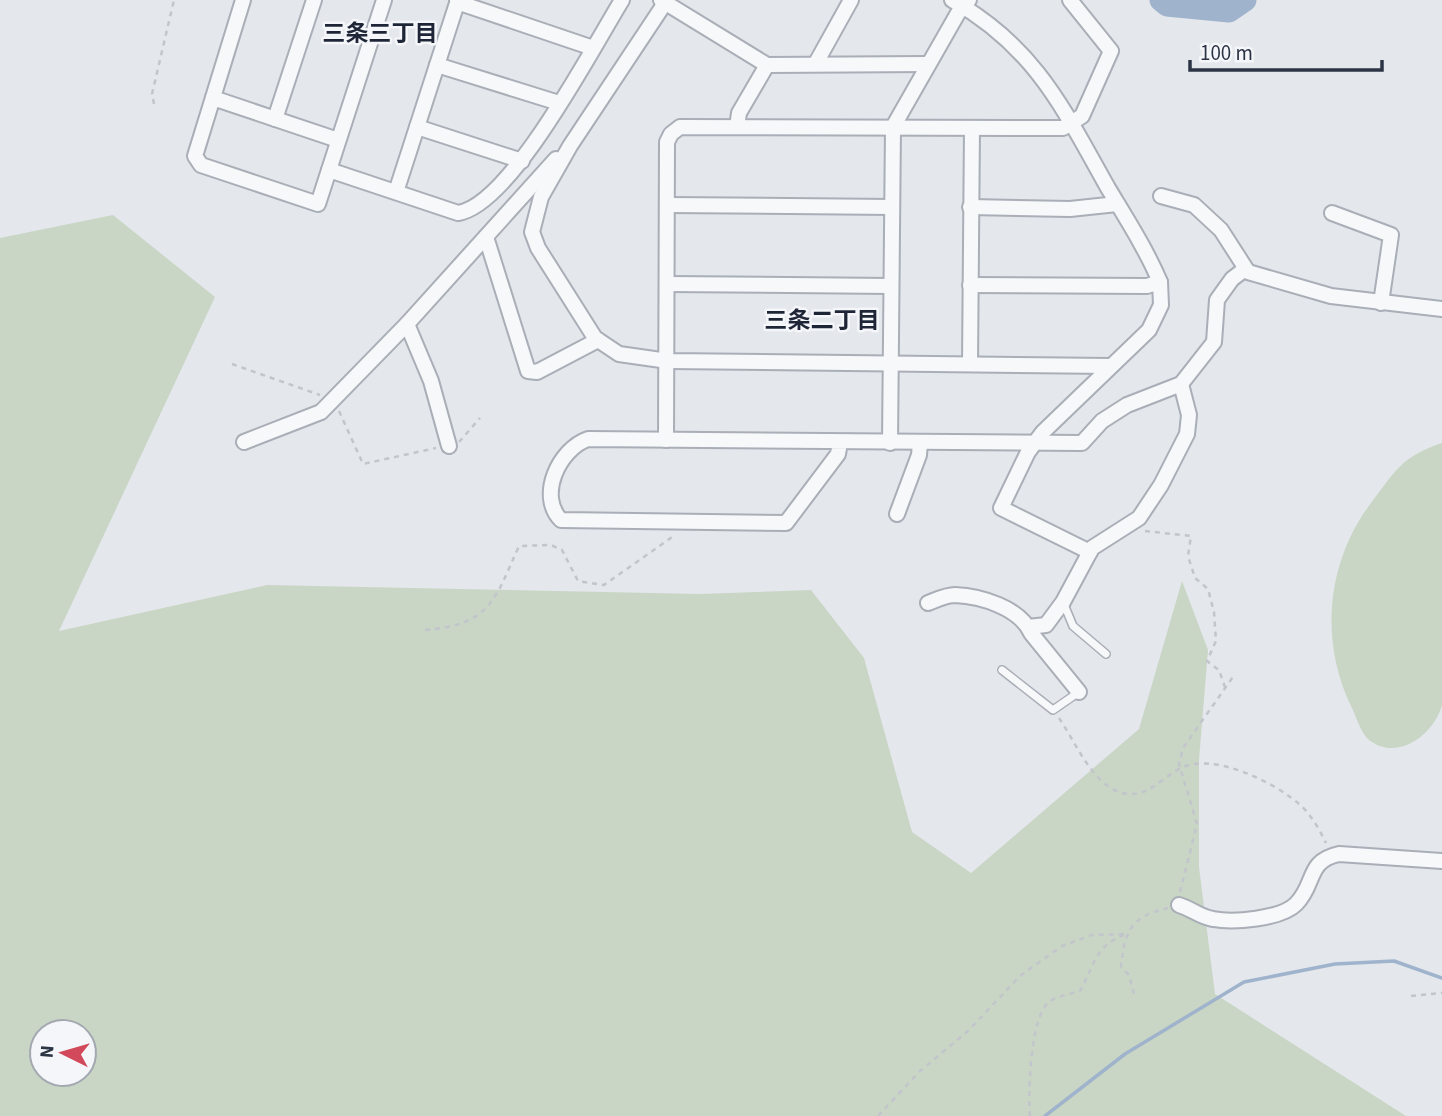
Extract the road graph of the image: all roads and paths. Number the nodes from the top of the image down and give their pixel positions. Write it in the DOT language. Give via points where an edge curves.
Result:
graph roads {
  1 [pos="174,0"];
  2 [pos="243,0"];
  3 [pos="314,0"];
  4 [pos="384,0"];
  5 [pos="622,0"];
  6 [pos="851,0"];
  7 [pos="1070,0"];
  8 [pos="458,1"];
  9 [pos="663,1"];
  10 [pos="962,2"];
  11 [pos="593,47"];
  12 [pos="816,63"];
  13 [pos="928,64"];
  14 [pos="437,65"];
  15 [pos="767,65"];
  16 [pos="213,99"];
  17 [pos="559,103"];
  18 [pos="154,104"];
  19 [pos="275,119"];
  20 [pos="1072,125"];
  21 [pos="417,127"];
  22 [pos="737,127"];
  23 [pos="893,127"];
  24 [pos="972,128"];
  25 [pos="338,140"];
  26 [pos="570,146"];
  27 [pos="522,161"];
  28 [pos="329,170"];
  29 [pos="396,192"];
  30 [pos="1161,196"];
  31 [pos="1117,204"];
  32 [pos="667,205"];
  33 [pos="892,207"];
  34 [pos="970,207"];
  35 [pos="1332,213"];
  36 [pos="486,237"];
  37 [pos="1245,270"];
  38 [pos="1160,282"];
  39 [pos="667,284"];
  40 [pos="970,285"];
  41 [pos="891,286"];
  42 [pos="1381,303"];
  43 [pos="1442,309"];
  44 [pos="407,324"];
  45 [pos="598,340"];
  46 [pos="668,361"];
  47 [pos="891,363"];
  48 [pos="232,364"];
  49 [pos="970,364"];
  50 [pos="1110,366"];
  51 [pos="1181,384"];
  52 [pos="334,399"];
  53 [pos="480,418"];
  54 [pos="666,440"];
  55 [pos="244,442"];
  56 [pos="840,443"];
  57 [pos="890,443"];
  58 [pos="920,443"];
  59 [pos="1035,443"];
  60 [pos="449,446"];
  61 [pos="897,514"];
  62 [pos="678,522"];
  63 [pos="1140,531"];
  64 [pos="1090,552"];
  65 [pos="1063,602"];
  66 [pos="928,603"];
  67 [pos="1028,627"];
  68 [pos="425,630"];
  69 [pos="1106,654"];
  70 [pos="1002,670"];
  71 [pos="1235,674"];
  72 [pos="1226,690"];
  73 [pos="1079,692"];
  74 [pos="1053,710"];
  75 [pos="1180,768"];
  76 [pos="1333,855"];
  77 [pos="1442,861"];
  78 [pos="1179,905"];
  79 [pos="1127,934"];
  80 [pos="1442,993"];
  81 [pos="1134,994"];
  82 [pos="1411,996"];
  83 [pos="878,1116"];
  84 [pos="1030,1116"];
  1 -- 18 [label="path" via="152,94"];
  2 -- 16 [label="street"];
  3 -- 19 [label="street"];
  4 -- 25 [label="street"];
  5 -- 11 [label="street"];
  6 -- 12 [label="street"];
  7 -- 20 [label="street" via="1111,51 1082,116"];
  8 -- 11 [label="street"];
  8 -- 14 [label="street"];
  9 -- 15 [label="street"];
  9 -- 26 [label="street"];
  10 -- 13 [label="street"];
  10 -- 20 [label="street" via="1028,58"];
  11 -- 17 [label="street"];
  12 -- 13 [label="street"];
  12 -- 15 [label="street"];
  13 -- 23 [label="street"];
  14 -- 17 [label="street"];
  14 -- 21 [label="street"];
  15 -- 22 [label="street" via="739,113"];
  16 -- 19 [label="street"];
  16 -- 28 [label="street" via="195,156 201,165 318,204"];
  17 -- 27 [label="street"];
  19 -- 25 [label="street"];
  20 -- 24 [label="street"];
  20 -- 31 [label="street"];
  21 -- 27 [label="street"];
  21 -- 29 [label="street"];
  22 -- 23 [label="street"];
  22 -- 32 [label="street" via="680,127 671,134 667,142"];
  23 -- 24 [label="street"];
  23 -- 33 [label="street"];
  24 -- 34 [label="street"];
  25 -- 28 [label="street"];
  26 -- 36 [label="street"];
  26 -- 45 [label="street" via="541,197 532,232"];
  27 -- 29 [label="street" via="485,200 466,212"];
  28 -- 29 [label="street"];
  30 -- 37 [label="street" via="1195,205 1221,230"];
  31 -- 34 [label="street" via="1070,209"];
  31 -- 38 [label="street"];
  32 -- 33 [label="street"];
  32 -- 39 [label="street"];
  33 -- 41 [label="street"];
  34 -- 40 [label="street"];
  35 -- 42 [label="street" via="1391,235"];
  36 -- 44 [label="street"];
  36 -- 45 [label="street" via="528,371 537,372"];
  37 -- 42 [label="street" via="1331,296"];
  37 -- 51 [label="street" via="1217,300 1214,342"];
  38 -- 40 [label="street" via="1147,286"];
  38 -- 50 [label="street" via="1156,319"];
  39 -- 41 [label="street"];
  39 -- 46 [label="street"];
  40 -- 49 [label="street"];
  41 -- 47 [label="street"];
  42 -- 43 [label="street"];
  44 -- 52 [label="street"];
  44 -- 60 [label="street" via="431,381"];
  45 -- 46 [label="street" via="619,354"];
  46 -- 47 [label="street"];
  46 -- 54 [label="street"];
  47 -- 49 [label="street"];
  47 -- 57 [label="street"];
  48 -- 52 [label="path"];
  49 -- 50 [label="street"];
  50 -- 59 [label="street"];
  51 -- 59 [label="street" via="1127,405 1101,421 1082,443"];
  51 -- 64 [label="street" via="1189,415 1187,434 1161,485 1139,518"];
  52 -- 55 [label="street" via="311,419"];
  52 -- 60 [label="path" via="363,464"];
  53 -- 60 [label="path" via="462,440"];
  54 -- 56 [label="street"];
  54 -- 62 [label="street" via="579,442 557,467 552,504 561,520"];
  56 -- 57 [label="street"];
  56 -- 62 [label="street" via="838,454 786,523"];
  57 -- 58 [label="street"];
  58 -- 59 [label="street"];
  58 -- 61 [label="street"];
  59 -- 64 [label="street" via="1001,508"];
  62 -- 68 [label="path" via="671,538 604,585 578,581 562,550 551,545 519,547 502,589 473,620"];
  63 -- 72 [label="path" via="1191,536 1188,556 1195,578 1208,589 1214,612 1216,641 1207,661 1219,670"];
  64 -- 65 [label="street"];
  65 -- 67 [label="street" via="1046,625"];
  65 -- 69 [label="lane" via="1073,626"];
  66 -- 67 [label="street" via="952,595 992,601"];
  67 -- 73 [label="street"];
  70 -- 74 [label="lane"];
  71 -- 72 [label="path"];
  72 -- 75 [label="path" via="1184,748"];
  73 -- 74 [label="lane"];
  74 -- 75 [label="path" via="1094,772 1119,792 1140,794"];
  75 -- 76 [label="path" via="1217,766 1275,786 1310,814"];
  75 -- 78 [label="path" via="1197,824"];
  76 -- 77 [label="street"];
  76 -- 78 [label="street" via="1318,863 1297,904 1286,910 1241,921 1213,920"];
  78 -- 79 [label="path" via="1143,915"];
  79 -- 81 [label="path" via="1121,967 1129,975"];
  79 -- 83 [label="path" via="1092,935 1062,946 1020,976"];
  79 -- 84 [label="path" via="1107,942 1080,990 1051,1000 1045,1007 1037,1028"];
  80 -- 82 [label="path"];
}
